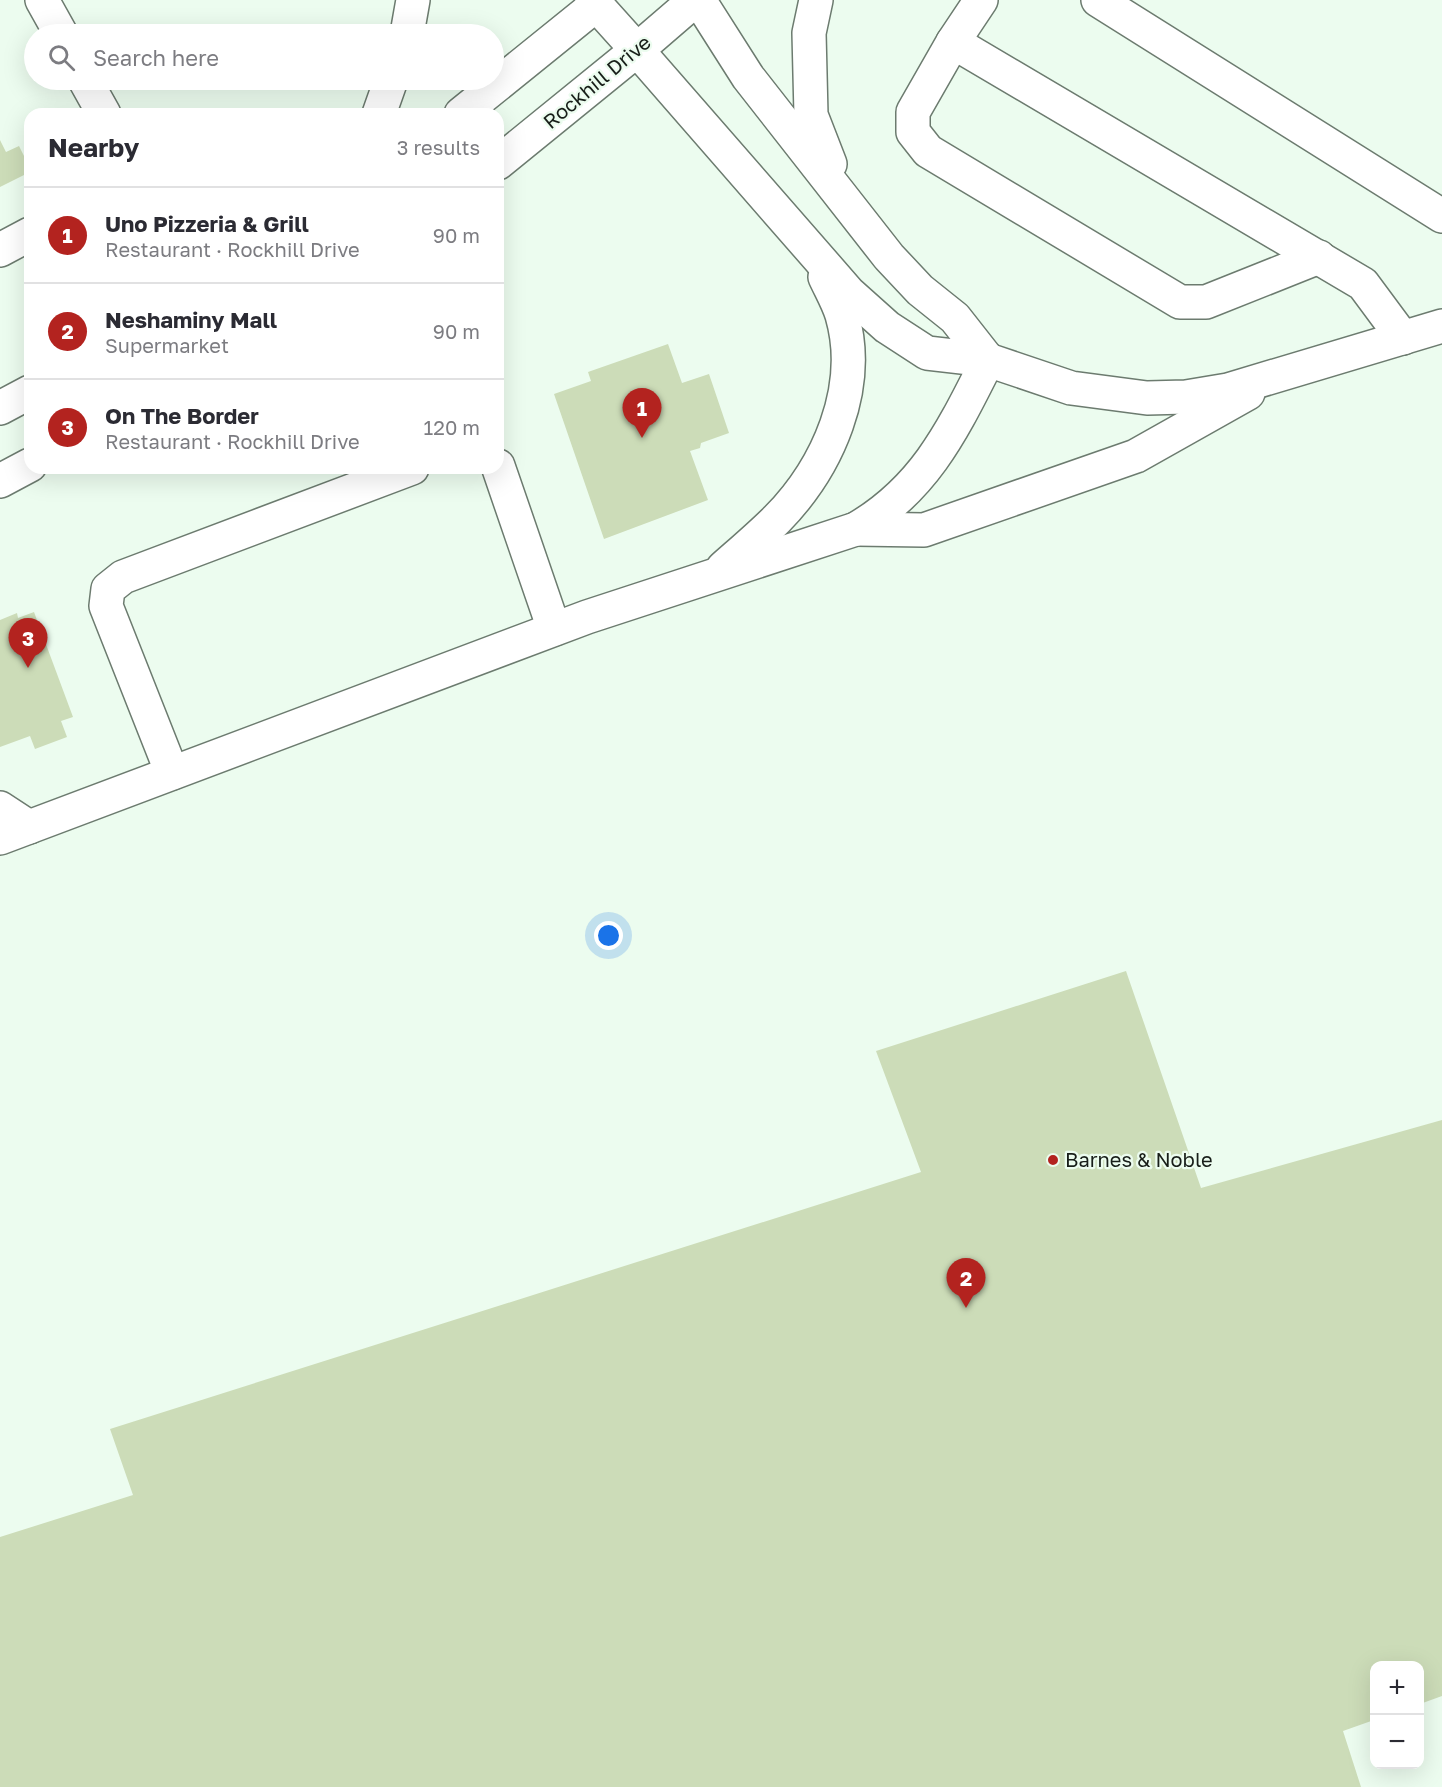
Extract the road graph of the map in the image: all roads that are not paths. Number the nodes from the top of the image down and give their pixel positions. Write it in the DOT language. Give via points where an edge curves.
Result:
graph roads {
  1 [pos="42,0"];
  2 [pos="413,0"];
  3 [pos="695,0"];
  4 [pos="699,0"];
  5 [pos="816,0"];
  6 [pos="981,0"];
  7 [pos="1098,0"];
  8 [pos="596,2"];
  9 [pos="55,24"];
  10 [pos="409,24"];
  11 [pos="954,42"];
  12 [pos="638,50"];
  13 [pos="504,78"];
  14 [pos="91,90"];
  15 [pos="388,90"];
  16 [pos="490,90"];
  17 [pos="101,108"];
  18 [pos="381,108"];
  19 [pos="468,108"];
  20 [pos="504,158"];
  21 [pos="1442,216"];
  22 [pos="24,237"];
  23 [pos="0,250"];
  24 [pos="813,251"];
  25 [pos="889,257"];
  26 [pos="1318,257"];
  27 [pos="1442,326"];
  28 [pos="1403,338"];
  29 [pos="988,360"];
  30 [pos="1270,379"];
  31 [pos="24,395"];
  32 [pos="0,408"];
  33 [pos="24,468"];
  34 [pos="396,474"];
  35 [pos="501,474"];
  36 [pos="0,481"];
  37 [pos="856,529"];
  38 [pos="714,576"];
  39 [pos="554,629"];
  40 [pos="172,773"];
  41 [pos="0,808"];
  42 [pos="14,832"];
  1 -- 9 [label="main road"];
  2 -- 10 [label="main road"];
  3 -- 12 [label="main road, Rockhill Drive"];
  4 -- 25 [label="main road" via="748,77"];
  5 -- 25 [label="main road" via="809,33 811,115 831,166"];
  6 -- 11 [label="main road"];
  7 -- 21 [label="main road"];
  8 -- 12 [label="main road"];
  8 -- 13 [label="main road"];
  11 -- 26 [label="main road"];
  11 -- 26 [label="main road" via="913,112 913,132 928,151 1180,302 1206,302"];
  12 -- 20 [label="main road, Rockhill Drive"];
  12 -- 24 [label="main road"];
  14 -- 17 [label="main road"];
  15 -- 18 [label="main road"];
  16 -- 19 [label="main road"];
  22 -- 23 [label="main road"];
  24 -- 29 [label="main road" via="887,327 927,353"];
  24 -- 38 [label="main road" via="841,313 847,337 846,387 839,419 826,453 806,484 778,518"];
  25 -- 29 [label="main road" via="920,290 955,318"];
  26 -- 28 [label="main road" via="1363,284"];
  27 -- 28 [label="main road"];
  28 -- 30 [label="main road"];
  29 -- 30 [label="main road" via="1071,388 1148,398 1186,397"];
  29 -- 37 [label="main road" via="939,453 922,475 878,516"];
  30 -- 37 [label="main road" via="1136,456 924,530"];
  31 -- 32 [label="main road"];
  33 -- 36 [label="main road"];
  34 -- 40 [label="main road" via="123,577 108,589 105,606"];
  35 -- 39 [label="main road"];
  37 -- 38 [label="main road"];
  38 -- 39 [label="main road"];
  39 -- 40 [label="main road"];
  40 -- 42 [label="main road"];
  41 -- 42 [label="main road"];
}
